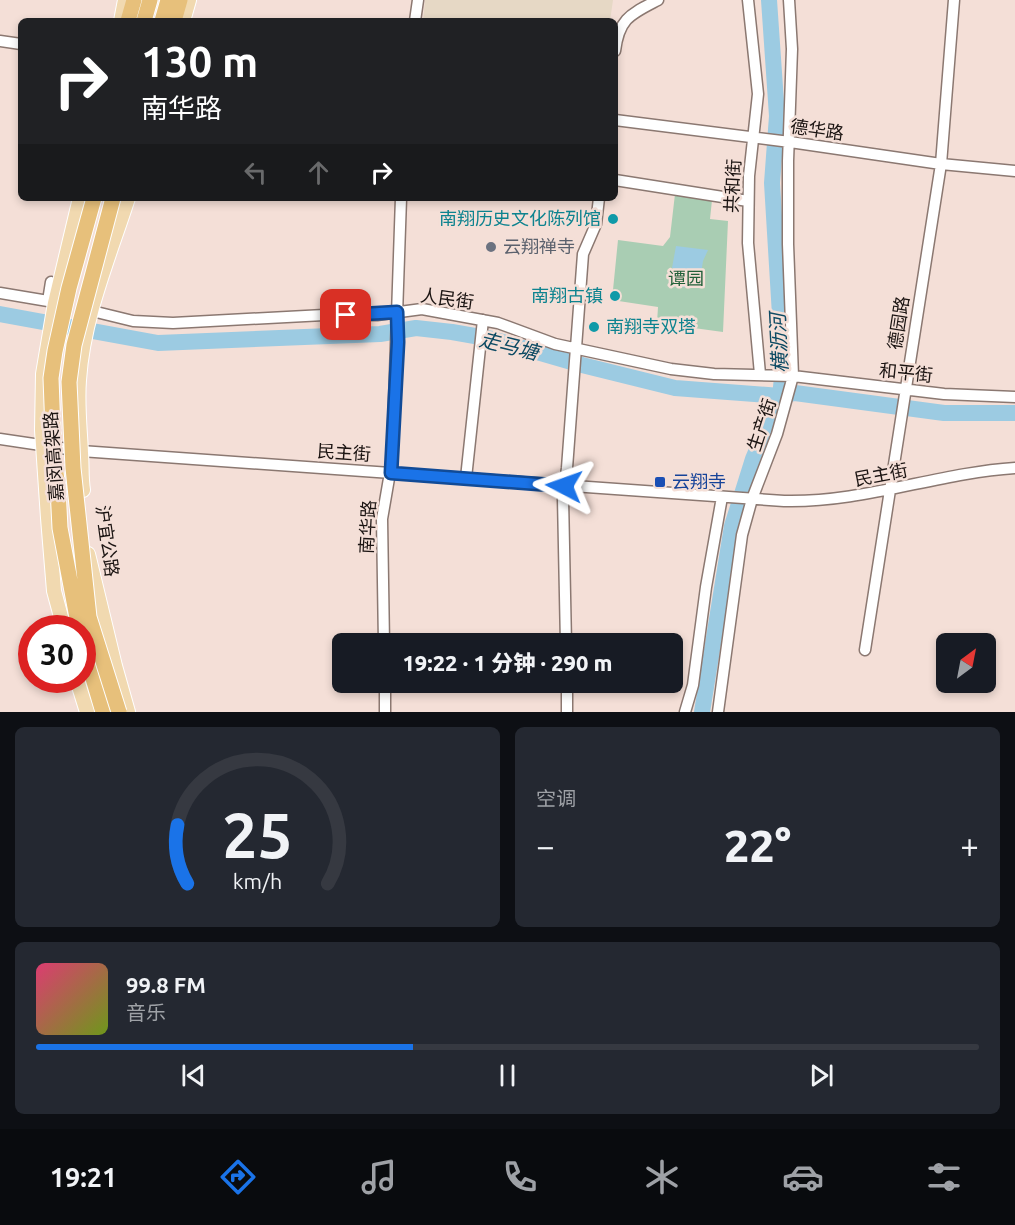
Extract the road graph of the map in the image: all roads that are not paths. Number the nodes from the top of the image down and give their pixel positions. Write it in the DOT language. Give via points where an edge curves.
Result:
graph roads {
  1 [pos="125,0"];
  2 [pos="134,0"];
  3 [pos="150,0"];
  4 [pos="168,0"];
  5 [pos="180,0"];
  6 [pos="189,0"];
  7 [pos="418,0"];
  8 [pos="658,0"];
  9 [pos="748,0"];
  10 [pos="789,0"];
  11 [pos="954,0"];
  12 [pos="122,18"];
  13 [pos="129,18"];
  14 [pos="145,18"];
  15 [pos="163,18"];
  16 [pos="175,18"];
  17 [pos="184,18"];
  18 [pos="415,18"];
  19 [pos="618,31"];
  20 [pos="0,42"];
  21 [pos="18,44"];
  22 [pos="618,120"];
  23 [pos="753,138"];
  24 [pos="790,142"];
  25 [pos="941,164"];
  26 [pos="1015,171"];
  27 [pos="618,180"];
  28 [pos="79,201"];
  29 [pos="93,201"];
  30 [pos="112,201"];
  31 [pos="127,201"];
  32 [pos="401,201"];
  33 [pos="599,201"];
  34 [pos="748,201"];
  35 [pos="0,293"];
  36 [pos="51,306"];
  37 [pos="91,315"];
  38 [pos="397,317"];
  39 [pos="482,330"];
  40 [pos="575,358"];
  41 [pos="760,374"];
  42 [pos="790,380"];
  43 [pos="905,390"];
  44 [pos="1015,397"];
  45 [pos="0,439"];
  46 [pos="43,446"];
  47 [pos="81,451"];
  48 [pos="1015,468"];
  49 [pos="391,473"];
  50 [pos="466,478"];
  51 [pos="564,486"];
  52 [pos="889,490"];
  53 [pos="722,497"];
  54 [pos="752,499"];
  55 [pos="60,615"];
  56 [pos="77,615"];
  57 [pos="384,633"];
  58 [pos="566,633"];
  59 [pos="865,650"];
  60 [pos="96,686"];
  61 [pos="82,693"];
  62 [pos="385,693"];
  63 [pos="567,693"];
  64 [pos="87,712"];
  65 [pos="104,712"];
  66 [pos="119,712"];
  67 [pos="128,712"];
  68 [pos="385,712"];
  69 [pos="567,712"];
  70 [pos="685,712"];
  71 [pos="718,712"];
  1 -- 12 [label="main road"];
  2 -- 13 [label="highway"];
  3 -- 14 [label="highway"];
  4 -- 15 [label="highway"];
  5 -- 16 [label="highway"];
  6 -- 17 [label="main road"];
  7 -- 18 [label="street"];
  8 -- 19 [label="street" via="634,12"];
  9 -- 23 [label="street, 共和街" via="758,87"];
  10 -- 24 [label="street, 生产街"];
  11 -- 25 [label="street, 德园路"];
  20 -- 21 [label="street"];
  22 -- 23 [label="street, 德华路"];
  23 -- 24 [label="street, 德华路"];
  23 -- 34 [label="street, 共和街"];
  24 -- 25 [label="street, 德华路"];
  24 -- 42 [label="street, 生产街"];
  25 -- 26 [label="street, 德华路"];
  25 -- 43 [label="street, 德园路"];
  27 -- 34 [label="street"];
  28 -- 36 [label="main road"];
  29 -- 56 [label="highway, 嘉闵高架路, bridge" via="69,288 51,378 60,528"];
  30 -- 66 [label="highway, 嘉闵高架路, bridge" via="74,345 69,382 72,457 89,617"];
  31 -- 37 [label="main road, 沪宜公路"];
  32 -- 38 [label="street, 南华路"];
  33 -- 40 [label="street" via="596,224 583,254"];
  34 -- 41 [label="street, 共和街" via="749,270"];
  35 -- 36 [label="street"];
  36 -- 46 [label="main road" via="42,374"];
  37 -- 38 [label="street, 人民街" via="173,323"];
  37 -- 47 [label="main road, 沪宜公路" via="79,380"];
  38 -- 39 [label="street, 人民街" via="422,309"];
  38 -- 49 [label="street, 南华路"];
  39 -- 40 [label="street, 人民街" via="498,323 543,340"];
  39 -- 50 [label="street"];
  40 -- 41 [label="street, 人民街" via="693,372"];
  40 -- 51 [label="street"];
  41 -- 42 [label="street, 人民街"];
  42 -- 43 [label="street, 和平街"];
  42 -- 54 [label="street, 生产街" via="788,401"];
  43 -- 44 [label="street, 和平街"];
  43 -- 52 [label="street, 德园路"];
  45 -- 46 [label="street, 民主街"];
  46 -- 47 [label="street, 民主街"];
  46 -- 55 [label="main road" via="54,591"];
  47 -- 49 [label="street, 民主街"];
  47 -- 67 [label="main road, 沪宜公路" via="89,561"];
  48 -- 52 [label="street, 民主街"];
  49 -- 50 [label="street, 民主街"];
  49 -- 57 [label="street, 南华路" via="382,519"];
  50 -- 51 [label="street, 民主街"];
  51 -- 53 [label="street, 民主街"];
  51 -- 58 [label="street"];
  52 -- 54 [label="street, 民主街" via="814,502"];
  52 -- 59 [label="street, 德园路"];
  53 -- 54 [label="street, 民主街"];
  53 -- 70 [label="street" via="692,692"];
  54 -- 71 [label="street, 生产街" via="742,535"];
  60 -- 65 [label="highway"];
  61 -- 64 [label="main road"];
  62 -- 68 [label="street"];
  63 -- 69 [label="street"];
}
